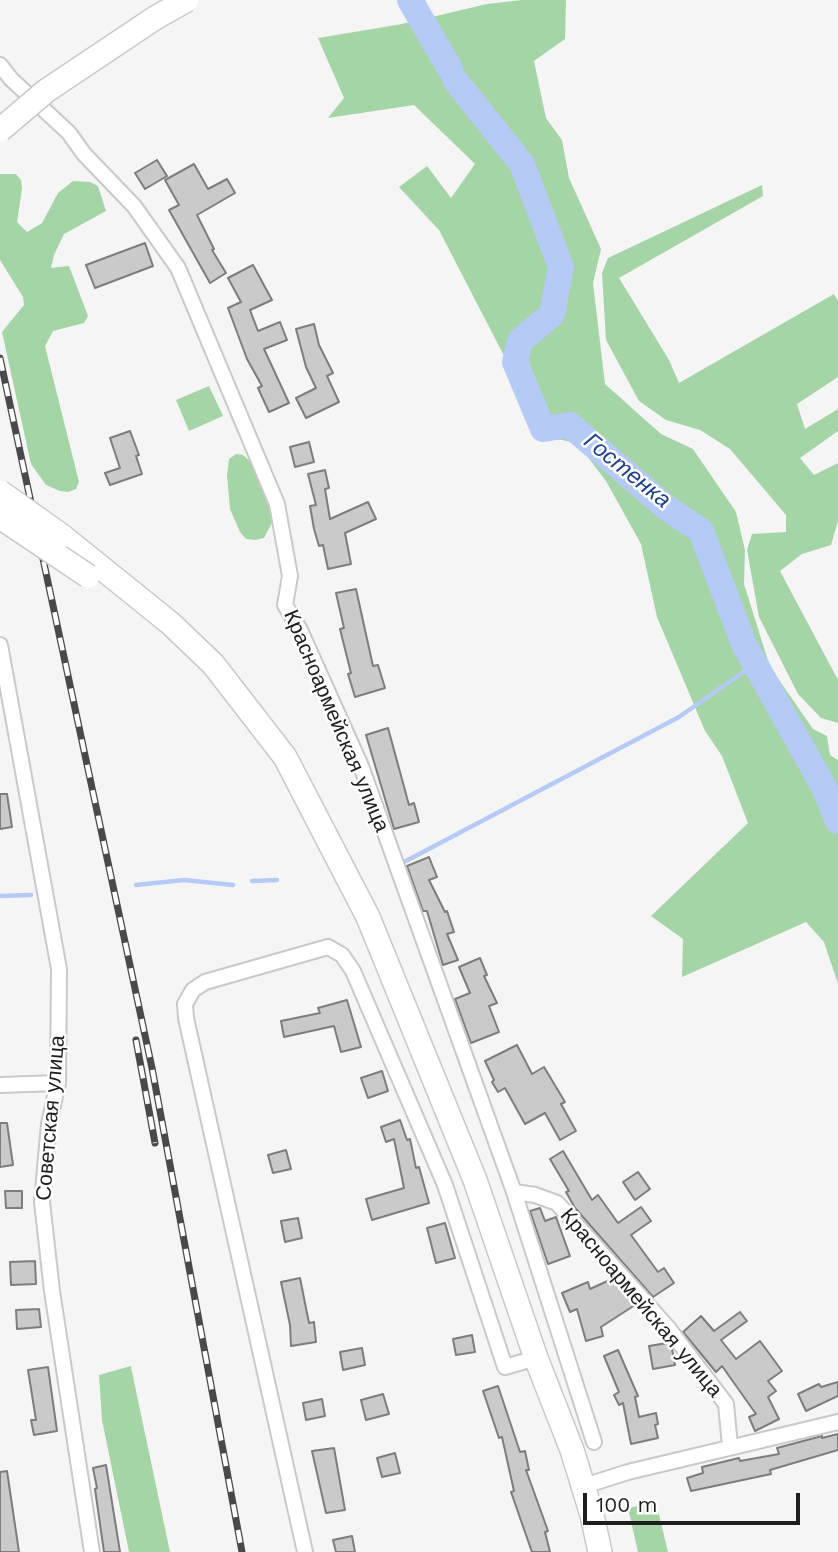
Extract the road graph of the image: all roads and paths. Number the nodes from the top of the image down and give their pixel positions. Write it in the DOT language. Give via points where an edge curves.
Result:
graph roads {
  1 [pos="187,0"];
  2 [pos="0,65"];
  3 [pos="0,130"];
  4 [pos="0,492"];
  5 [pos="0,517"];
  6 [pos="0,645"];
  7 [pos="319,822"];
  8 [pos="58,1083"];
  9 [pos="0,1085"];
  10 [pos="514,1192"];
  11 [pos="536,1358"];
  12 [pos="838,1422"];
  13 [pos="594,1442"];
  14 [pos="730,1446"];
  15 [pos="584,1486"];
  16 [pos="92,1552"];
  17 [pos="306,1552"];
  18 [pos="600,1552"];
  1 -- 3 [label="main road, bridge" via="46,91"];
  2 -- 10 [label="street, Красноармейская улица" via="134,206 178,268 277,504 290,576 285,605 361,766"];
  4 -- 7 [label="main road, bridge" via="170,623 213,664 285,757"];
  5 -- 7 [label="main road, bridge" via="156,625 253,727"];
  6 -- 8 [label="street, Советская улица" via="59,969"];
  7 -- 11 [label="main road" via="368,917 475,1180"];
  8 -- 9 [label="street"];
  8 -- 16 [label="street, Советская улица" via="42,1202"];
  10 -- 13 [label="street, Красноармейская улица"];
  10 -- 14 [label="street, Красноармейская улица" via="556,1203 669,1329 726,1404"];
  11 -- 15 [label="main road"];
  11 -- 17 [label="street" via="505,1367 445,1185 342,955 328,947 205,982 193,990 185,1004 186,1018"];
  12 -- 14 [label="street"];
  14 -- 15 [label="street"];
  15 -- 18 [label="main road"];
}
